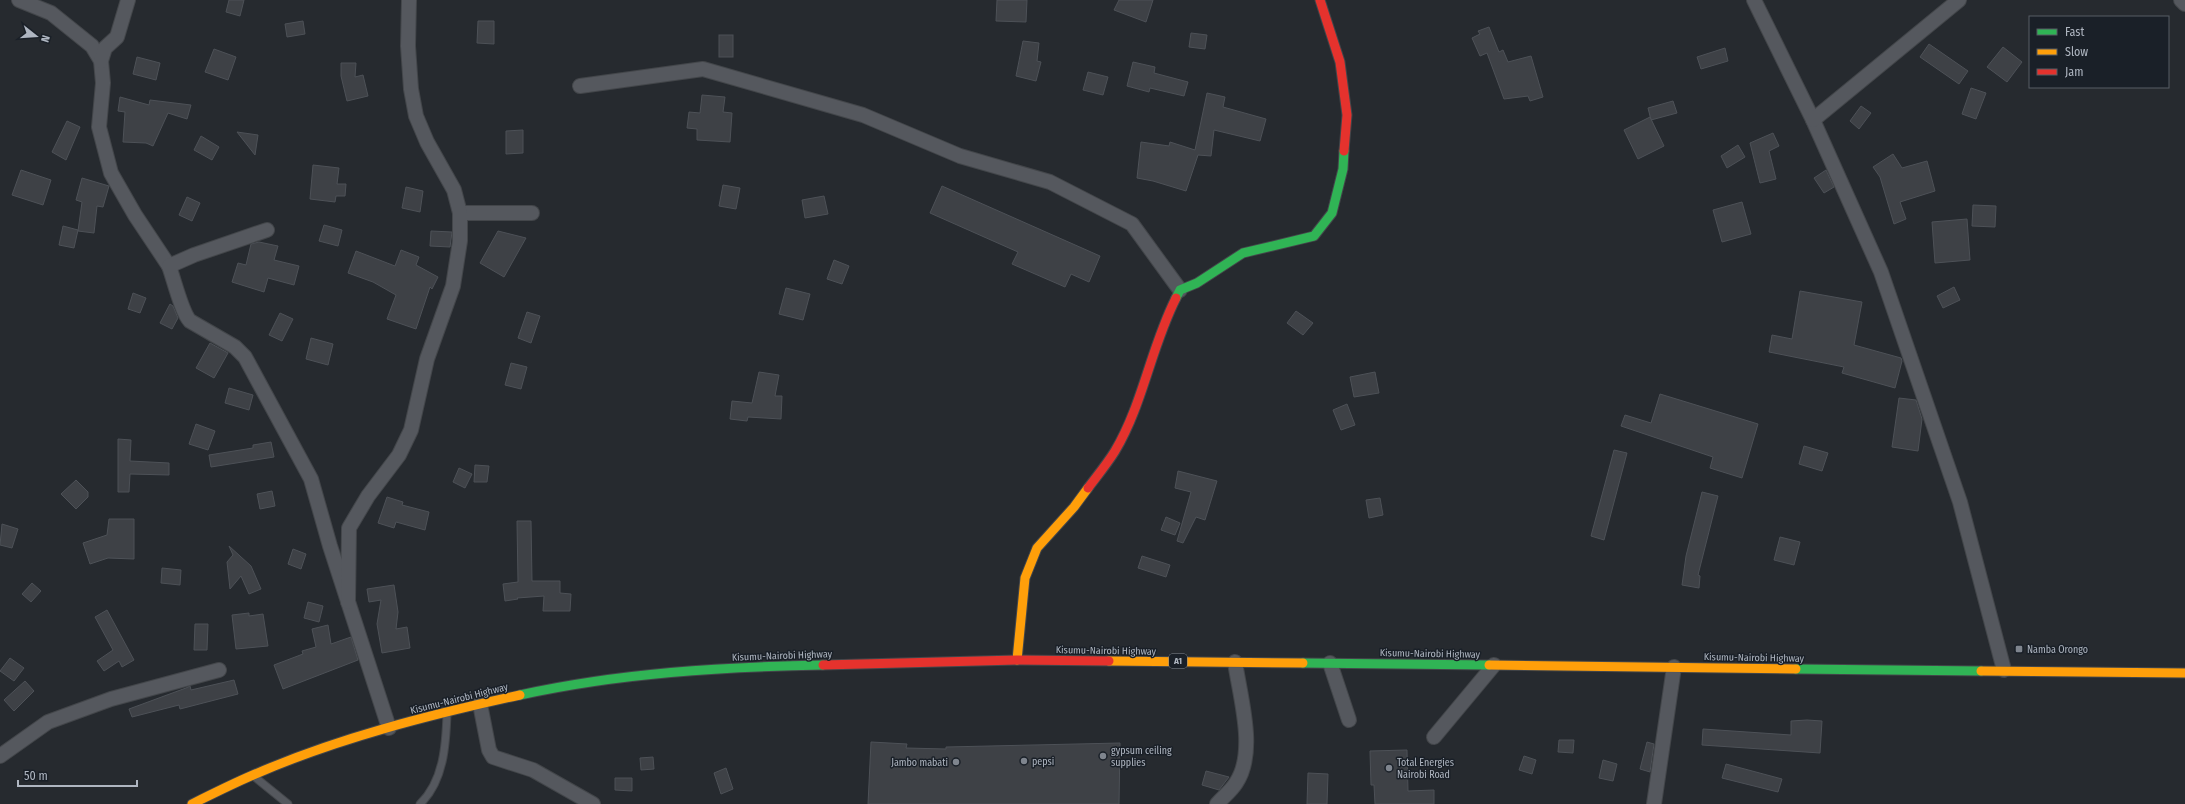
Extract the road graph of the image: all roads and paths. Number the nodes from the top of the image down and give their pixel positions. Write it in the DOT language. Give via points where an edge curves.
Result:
graph roads {
  1 [pos="19,0"];
  2 [pos="128,0"];
  3 [pos="408,0"];
  4 [pos="1320,0"];
  5 [pos="1754,0"];
  6 [pos="1960,0"];
  7 [pos="2181,0"];
  8 [pos="2185,4"];
  9 [pos="101,61"];
  10 [pos="580,86"];
  11 [pos="1813,120"];
  12 [pos="460,213"];
  13 [pos="532,213"];
  14 [pos="266,230"];
  15 [pos="168,266"];
  16 [pos="1180,290"];
  17 [pos="348,602"];
  18 [pos="1017,660"];
  19 [pos="1235,662"];
  20 [pos="1330,663"];
  21 [pos="1494,665"];
  22 [pos="1674,667"];
  23 [pos="219,670"];
  24 [pos="2004,670"];
  25 [pos="2185,673"];
  26 [pos="480,704"];
  27 [pos="447,711"];
  28 [pos="1349,720"];
  29 [pos="389,728"];
  30 [pos="1434,737"];
  31 [pos="0,756"];
  32 [pos="253,775"];
  33 [pos="192,804"];
  34 [pos="288,804"];
  35 [pos="420,804"];
  36 [pos="593,804"];
  37 [pos="1217,804"];
  38 [pos="1654,804"];
  1 -- 9 [label="street" via="51,13 92,46"];
  2 -- 9 [label="street" via="117,37 105,48"];
  3 -- 12 [label="street" via="408,46 416,116 454,190"];
  4 -- 16 [label="main road" via="1340,62 1347,115 1343,170 1332,213 1314,236 1243,252 1197,283"];
  5 -- 11 [label="street"];
  6 -- 11 [label="street"];
  7 -- 8 [label="street"];
  9 -- 15 [label="street" via="103,82 99,127 111,173"];
  10 -- 16 [label="street" via="703,69 863,115 960,156 1050,182 1132,224"];
  11 -- 24 [label="street" via="1881,272 1960,502"];
  12 -- 13 [label="street"];
  12 -- 17 [label="street" via="460,241 453,286 427,359 411,430 399,455 368,496 349,528"];
  14 -- 15 [label="street"];
  15 -- 17 [label="street" via="184,316 235,347 245,357 289,436 310,479"];
  16 -- 18 [label="main road" via="1166,317 1132,413 1115,451 1074,507 1037,548 1025,578"];
  17 -- 29 [label="street"];
  18 -- 19 [label="main road, Kisumu-Nairobi Highway / A1"];
  18 -- 26 [label="main road, Kisumu-Nairobi Highway / A1" via="737,666 663,672 604,680"];
  19 -- 20 [label="main road, Kisumu-Nairobi Highway / A1"];
  19 -- 37 [label="street" via="1247,750 1243,770 1236,783"];
  20 -- 21 [label="main road, Kisumu-Nairobi Highway / A1"];
  20 -- 28 [label="street"];
  21 -- 22 [label="main road, Kisumu-Nairobi Highway / A1"];
  21 -- 30 [label="street"];
  22 -- 24 [label="main road, Kisumu-Nairobi Highway / A1"];
  22 -- 38 [label="street"];
  23 -- 31 [label="street" via="111,699 48,722"];
  24 -- 25 [label="main road, Kisumu-Nairobi Highway / A1"];
  26 -- 27 [label="main road, Kisumu-Nairobi Highway / A1"];
  26 -- 36 [label="street" via="489,750 493,757 533,770"];
  27 -- 29 [label="main road, Kisumu-Nairobi Highway / A1"];
  27 -- 35 [label="lane" via="445,749 431,794"];
  29 -- 32 [label="main road, Kisumu-Nairobi Highway / A1" via="353,738"];
  32 -- 33 [label="main road, Kisumu-Nairobi Highway / A1"];
  32 -- 34 [label="lane"];
}
